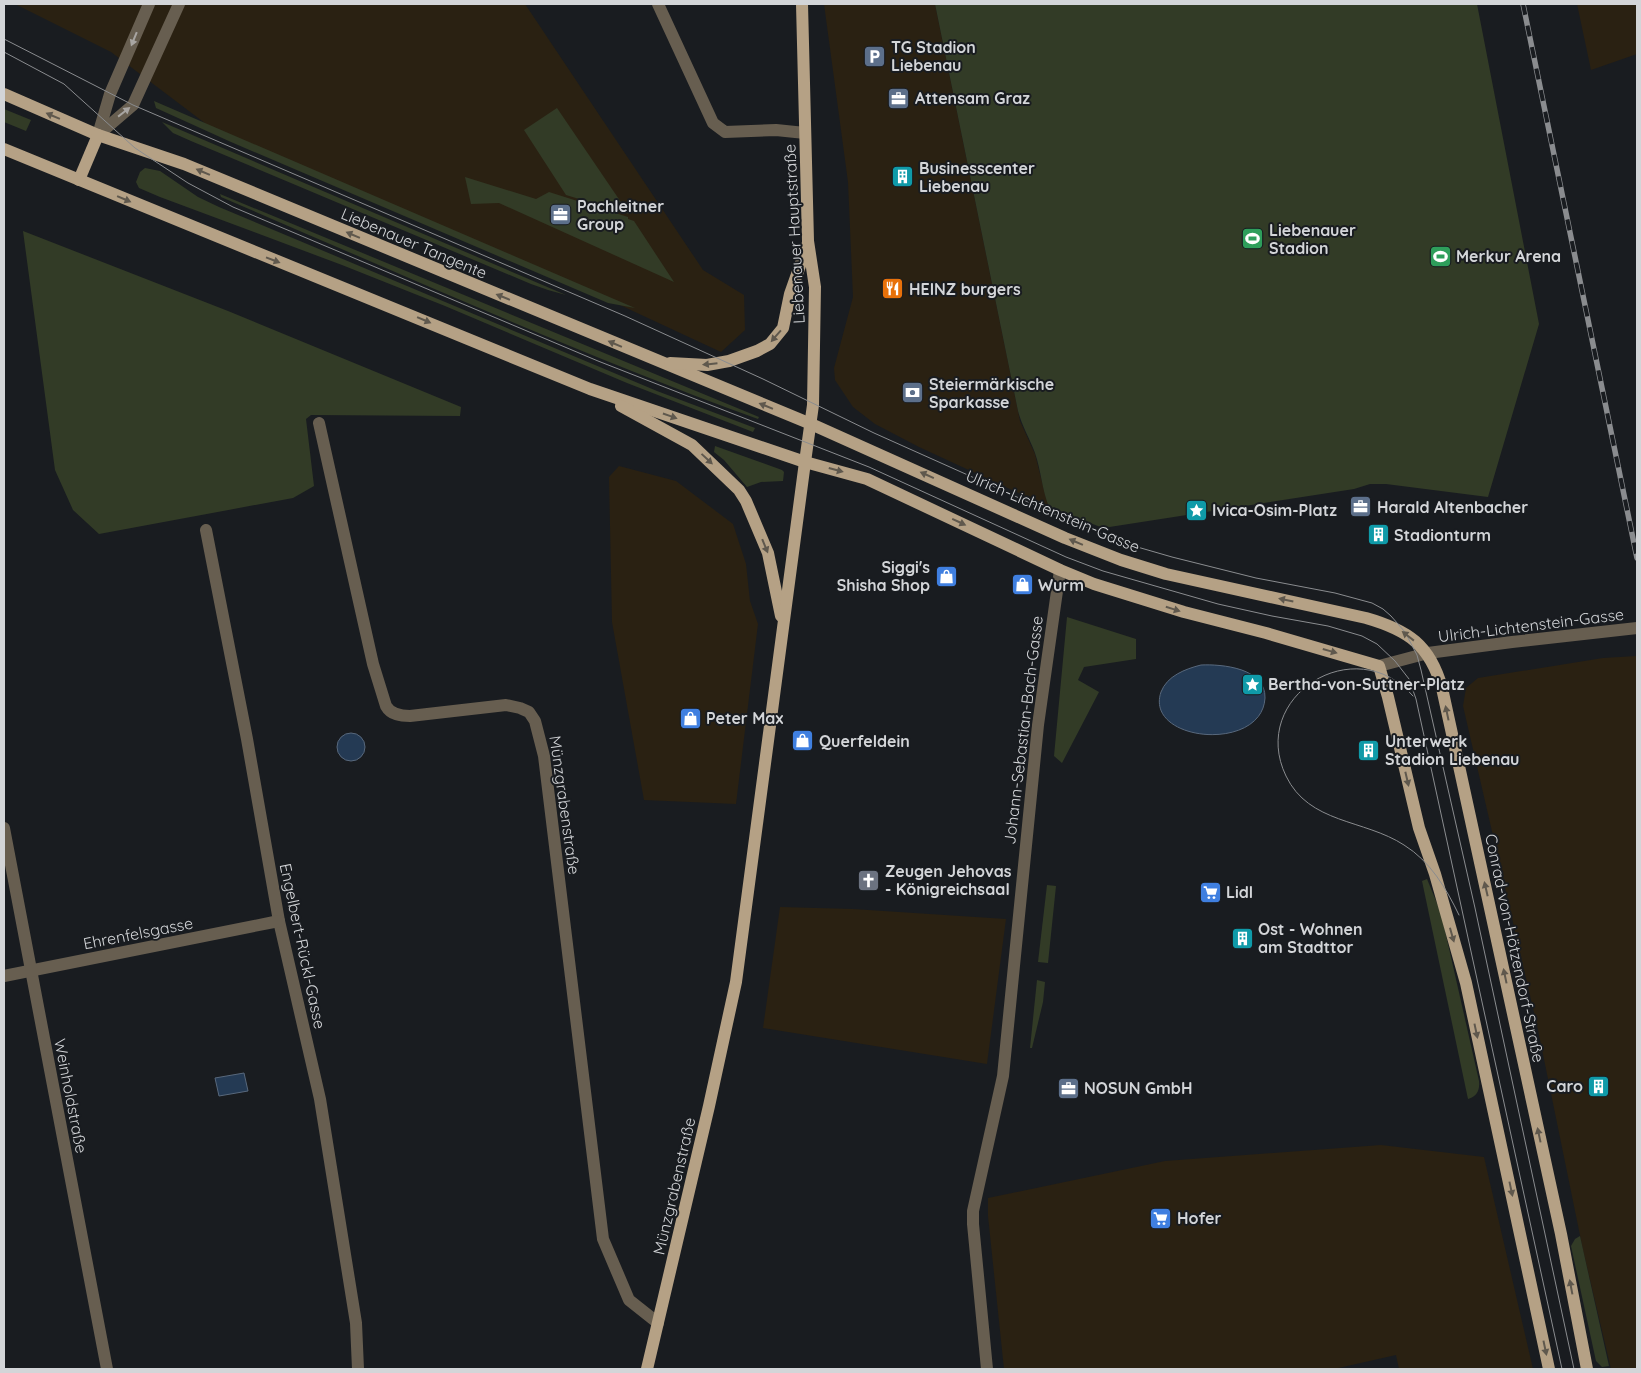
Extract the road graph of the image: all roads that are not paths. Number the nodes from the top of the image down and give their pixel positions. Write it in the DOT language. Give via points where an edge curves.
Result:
graph roads {
  1 [pos="149,4"];
  2 [pos="179,4"];
  3 [pos="658,4"];
  4 [pos="802,4"];
  5 [pos="4,94"];
  6 [pos="805,133"];
  7 [pos="98,135"];
  8 [pos="4,149"];
  9 [pos="79,180"];
  10 [pos="808,242"];
  11 [pos="660,362"];
  12 [pos="590,390"];
  13 [pos="319,424"];
  14 [pos="811,424"];
  15 [pos="804,462"];
  16 [pos="206,530"];
  17 [pos="1060,570"];
  18 [pos="784,626"];
  19 [pos="1637,628"];
  20 [pos="1428,653"];
  21 [pos="1379,666"];
  22 [pos="4,828"];
  23 [pos="279,921"];
  24 [pos="31,970"];
  25 [pos="4,976"];
  26 [pos="658,1324"];
  27 [pos="107,1369"];
  28 [pos="358,1369"];
  29 [pos="647,1369"];
  30 [pos="987,1369"];
  31 [pos="1549,1369"];
  32 [pos="1587,1369"];
  1 -- 7 [label="street, one-way" via="110,94"];
  7 -- 2 [label="street, one-way" via="133,105"];
  3 -- 6 [label="street" via="718,128 725,132 776,130"];
  4 -- 6 [label="main road, Liebenauer Hauptstraße"];
  7 -- 5 [label="main road, Liebenauer Tangente, one-way"];
  6 -- 10 [label="main road, Liebenauer Hauptstraße"];
  7 -- 9 [label="main road"];
  11 -- 7 [label="main road, Liebenauer Tangente, one-way" via="184,164"];
  8 -- 9 [label="main road"];
  9 -- 12 [label="main road, one-way"];
  10 -- 11 [label="main road, one-way" via="790,294 783,328 770,344 738,358 707,365"];
  10 -- 14 [label="main road, Liebenauer Hauptstraße" via="815,286"];
  14 -- 11 [label="main road, Liebenauer Tangente, one-way"];
  12 -- 15 [label="main road, one-way"];
  12 -- 18 [label="main road, one-way" via="692,445 739,490 768,553"];
  13 -- 26 [label="street, Münzgrabenstraße" via="372,664 389,711 410,716 506,705 529,712 535,721 544,756 603,1239 629,1300"];
  14 -- 15 [label="main road, Liebenauer Hauptstraße"];
  20 -- 14 [label="main road, Ulrich-Lichtenstein-Gasse, one-way" via="1405,632 1384,623 1166,574 1121,560"];
  15 -- 17 [label="main road, one-way" via="867,478"];
  15 -- 18 [label="main road, Münzgrabenstraße"];
  16 -- 23 [label="street, Engelbert-Rückl-Gasse" via="248,739"];
  17 -- 21 [label="main road, one-way" via="1184,612"];
  17 -- 30 [label="street, Johann-Sebastian-Bach-Gasse" via="1037,734 1003,1076 973,1211"];
  18 -- 26 [label="main road, Münzgrabenstraße" via="736,982"];
  19 -- 20 [label="street, Ulrich-Lichtenstein-Gasse"];
  20 -- 21 [label="street, Ulrich-Lichtenstein-Gasse"];
  32 -- 20 [label="main road, Conrad-von-Hötzendorf-Straße, one-way" via="1561,1234 1442,688"];
  21 -- 31 [label="main road, one-way" via="1419,828 1466,983"];
  22 -- 24 [label="street, Weinholdstraße"];
  23 -- 24 [label="street, Ehrenfelsgasse"];
  23 -- 28 [label="street, Engelbert-Rückl-Gasse" via="320,1099 356,1323"];
  24 -- 25 [label="street, Ehrenfelsgasse"];
  24 -- 27 [label="street, Weinholdstraße"];
  26 -- 29 [label="main road, Münzgrabenstraße"];
}
